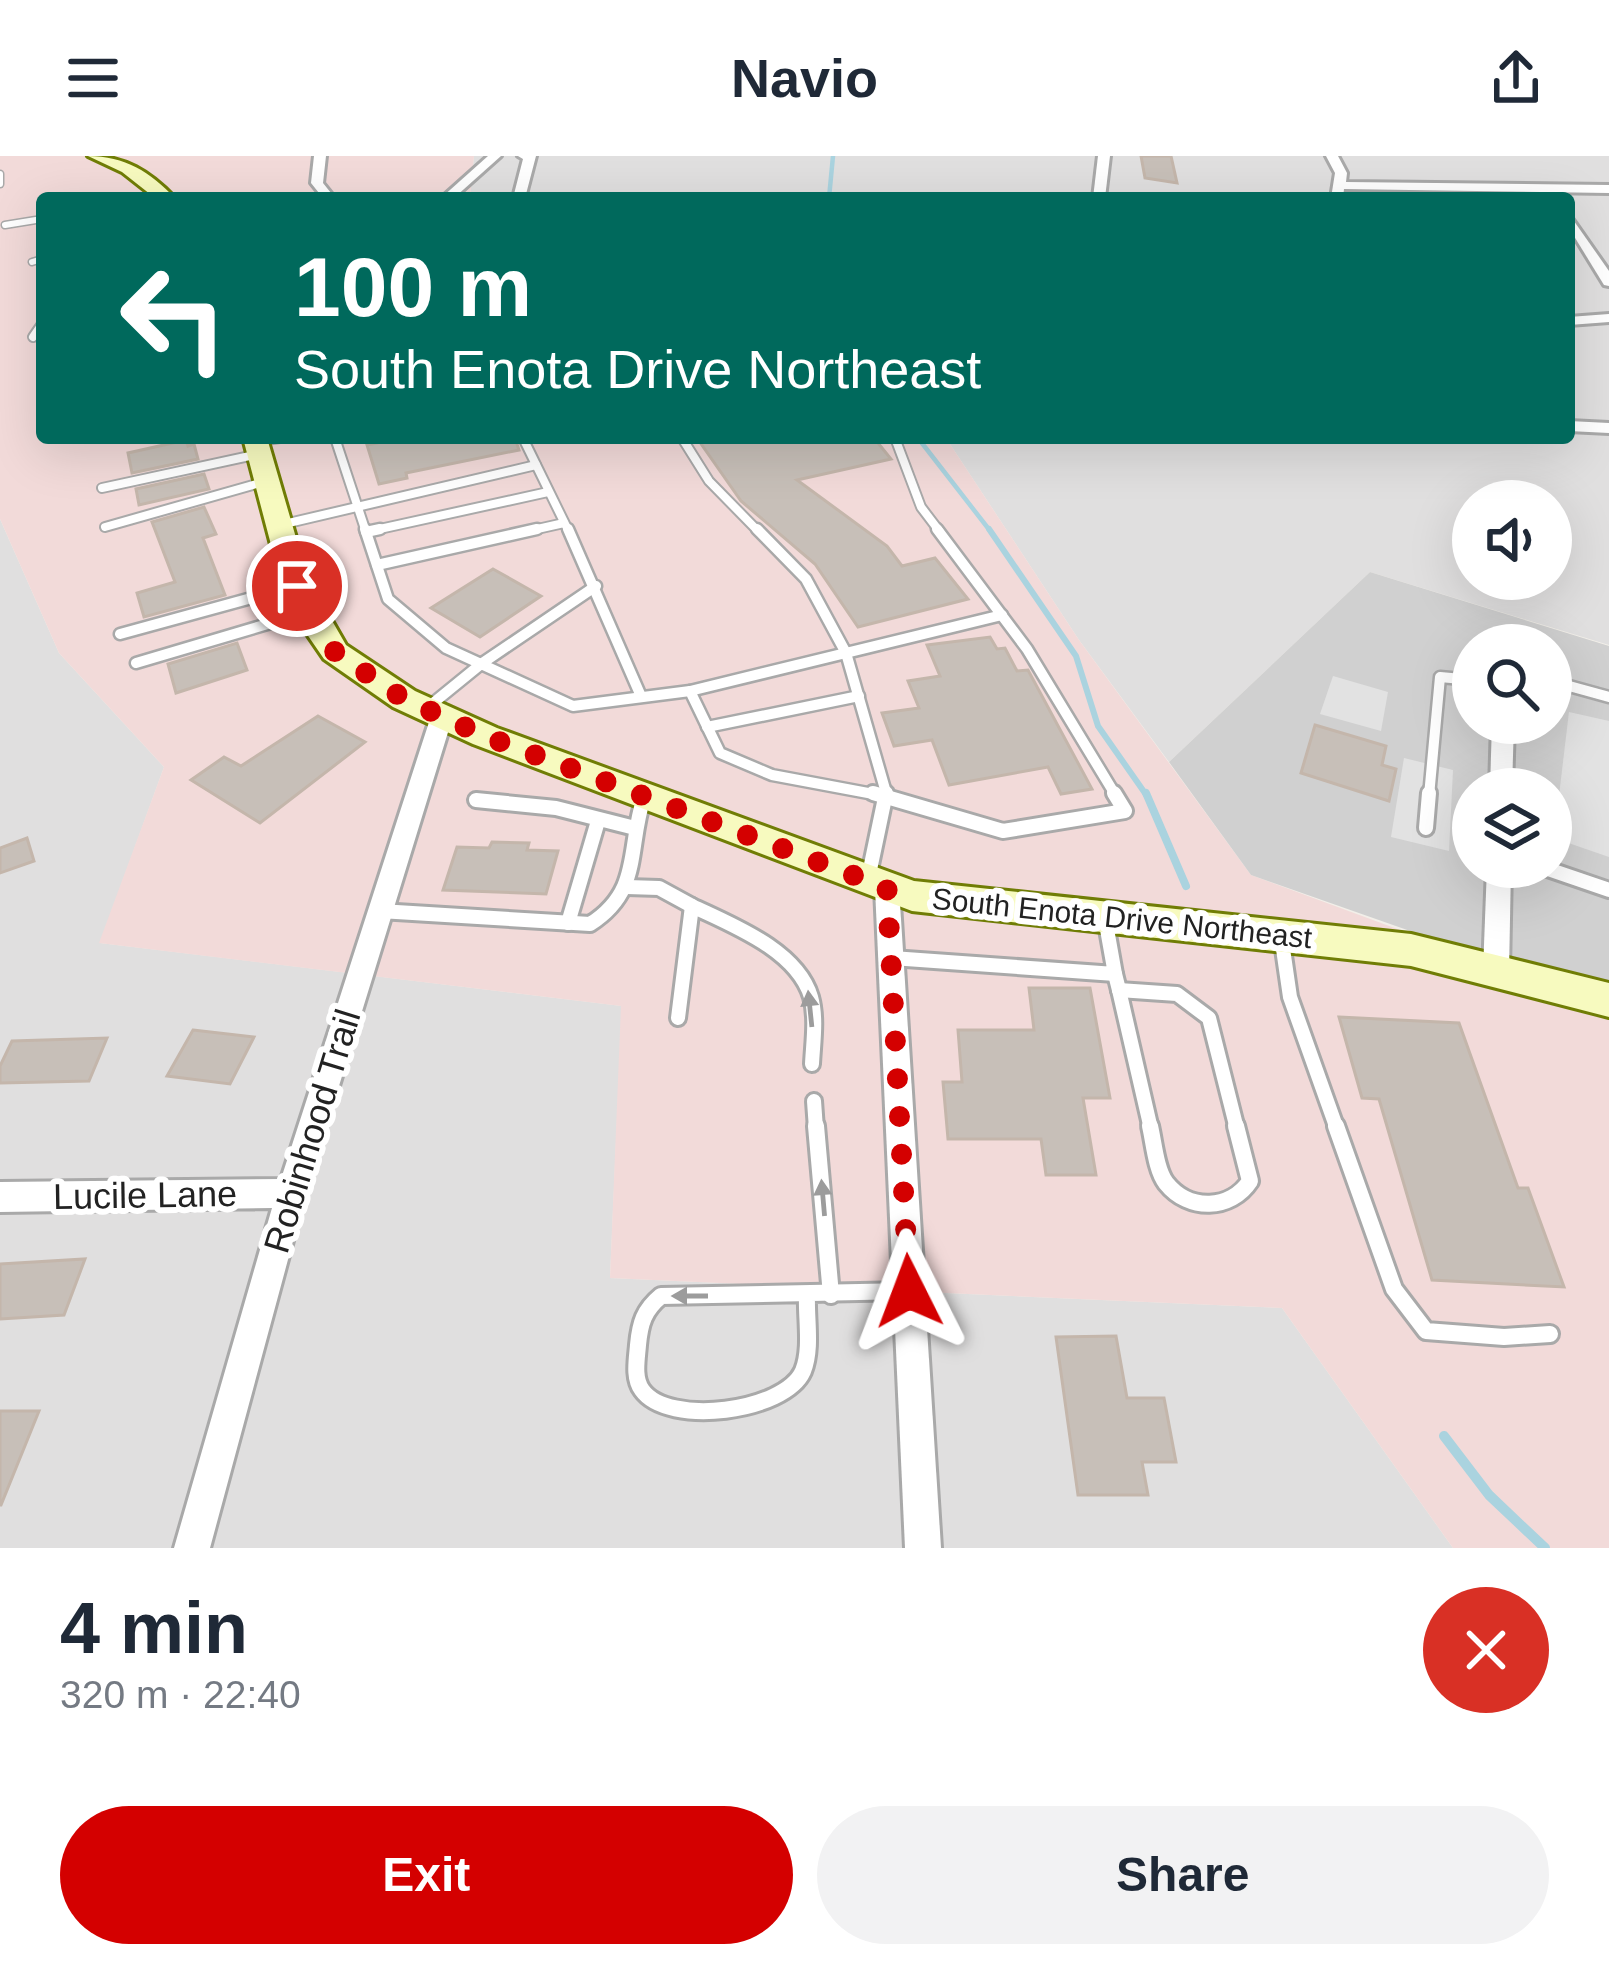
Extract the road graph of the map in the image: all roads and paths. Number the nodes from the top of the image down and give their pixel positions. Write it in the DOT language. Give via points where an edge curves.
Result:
graph roads {
  1 [pos="97,156"];
  2 [pos="141,156"];
  3 [pos="320,156"];
  4 [pos="495,156"];
  5 [pos="531,156"];
  6 [pos="1104,156"];
  7 [pos="1332,156"];
  8 [pos="0,174"];
  9 [pos="0,184"];
  10 [pos="1609,189"];
  11 [pos="159,192"];
  12 [pos="170,192"];
  13 [pos="324,192"];
  14 [pos="454,192"];
  15 [pos="521,192"];
  16 [pos="1100,192"];
  17 [pos="1338,192"];
  18 [pos="1567,192"];
  19 [pos="36,220"];
  20 [pos="5,225"];
  21 [pos="1575,228"];
  22 [pos="1609,282"];
  23 [pos="1609,318"];
  24 [pos="1575,321"];
  25 [pos="1575,426"];
  26 [pos="1609,428"];
  27 [pos="337,444"];
  28 [pos="526,444"];
  29 [pos="686,444"];
  30 [pos="897,444"];
  31 [pos="264,450"];
  32 [pos="536,465"];
  33 [pos="102,488"];
  34 [pos="548,492"];
  35 [pos="357,505"];
  36 [pos="565,523"];
  37 [pos="278,525"];
  38 [pos="105,527"];
  39 [pos="366,532"];
  40 [pos="376,565"];
  41 [pos="596,586"];
  42 [pos="303,599"];
  43 [pos="1002,615"];
  44 [pos="120,634"];
  45 [pos="846,653"];
  46 [pos="136,663"];
  47 [pos="481,664"];
  48 [pos="1452,678"];
  49 [pos="1572,687"];
  50 [pos="690,691"];
  51 [pos="640,694"];
  52 [pos="859,696"];
  53 [pos="1609,697"];
  54 [pos="434,712"];
  55 [pos="707,727"];
  56 [pos="887,797"];
  57 [pos="476,800"];
  58 [pos="638,812"];
  59 [pos="598,821"];
  60 [pos="1426,828"];
  61 [pos="1572,877"];
  62 [pos="878,884"];
  63 [pos="627,887"];
  64 [pos="1498,888"];
  65 [pos="1609,890"];
  66 [pos="692,906"];
  67 [pos="380,911"];
  68 [pos="1105,918"];
  69 [pos="568,923"];
  70 [pos="1281,934"];
  71 [pos="891,958"];
  72 [pos="1496,971"];
  73 [pos="1117,982"];
  74 [pos="1609,1000"];
  75 [pos="678,1018"];
  76 [pos="812,1064"];
  77 [pos="814,1102"];
  78 [pos="291,1193"];
  79 [pos="0,1197"];
  80 [pos="909,1291"];
  81 [pos="831,1295"];
  82 [pos="807,1296"];
  83 [pos="1550,1334"];
  84 [pos="192,1548"];
  85 [pos="923,1548"];
  1 -- 11 [label="main road"];
  2 -- 12 [label="main road"];
  3 -- 13 [label="street" via="316,183"];
  4 -- 14 [label="street"];
  5 -- 15 [label="street"];
  6 -- 16 [label="street"];
  7 -- 17 [label="street" via="1341,172"];
  8 -- 9 [label="lane"];
  10 -- 18 [label="street"];
  19 -- 20 [label="lane"];
  21 -- 22 [label="street"];
  23 -- 24 [label="street"];
  25 -- 26 [label="street"];
  27 -- 35 [label="lane"];
  28 -- 32 [label="lane"];
  29 -- 45 [label="lane" via="709,481 806,579"];
  30 -- 43 [label="lane" via="921,507"];
  31 -- 33 [label="lane"];
  31 -- 37 [label="main road, South Enota Drive Northeast"];
  31 -- 38 [label="lane"];
  32 -- 34 [label="lane"];
  32 -- 35 [label="lane"];
  34 -- 36 [label="lane"];
  34 -- 39 [label="lane"];
  35 -- 37 [label="lane"];
  35 -- 39 [label="lane"];
  36 -- 40 [label="lane"];
  36 -- 41 [label="lane"];
  37 -- 42 [label="main road, South Enota Drive Northeast"];
  39 -- 40 [label="lane"];
  40 -- 47 [label="lane" via="388,599 446,648"];
  41 -- 47 [label="lane"];
  41 -- 51 [label="lane"];
  42 -- 44 [label="lane"];
  42 -- 46 [label="lane"];
  42 -- 54 [label="main road, South Enota Drive Northeast" via="335,652"];
  43 -- 45 [label="lane"];
  43 -- 56 [label="lane" via="1125,811 1003,831"];
  45 -- 50 [label="lane"];
  45 -- 52 [label="lane"];
  47 -- 51 [label="lane" via="573,706"];
  47 -- 54 [label="lane"];
  48 -- 60 [label="lane" via="1440,677"];
  49 -- 53 [label="lane"];
  50 -- 51 [label="lane"];
  50 -- 55 [label="lane"];
  52 -- 55 [label="lane"];
  52 -- 56 [label="lane"];
  54 -- 58 [label="main road, South Enota Drive Northeast"];
  54 -- 67 [label="street, Robinhood Trail"];
  55 -- 56 [label="lane" via="720,753 772,775"];
  56 -- 62 [label="lane"];
  57 -- 59 [label="lane"];
  58 -- 59 [label="lane"];
  58 -- 62 [label="main road, South Enota Drive Northeast"];
  58 -- 63 [label="lane"];
  59 -- 69 [label="lane"];
  61 -- 65 [label="lane"];
  62 -- 68 [label="main road, South Enota Drive Northeast" via="969,905"];
  62 -- 71 [label="street"];
  63 -- 66 [label="lane" via="659,888"];
  63 -- 69 [label="lane" via="613,913"];
  64 -- 72 [label="street"];
  66 -- 75 [label="lane"];
  76 -- 66 [label="lane, one-way" via="812,998 804,980 738,927"];
  67 -- 69 [label="lane"];
  67 -- 78 [label="street, Robinhood Trail"];
  68 -- 70 [label="main road, South Enota Drive Northeast"];
  68 -- 73 [label="lane"];
  70 -- 72 [label="main road, South Enota Drive Northeast" via="1411,950"];
  70 -- 83 [label="lane" via="1290,997 1394,1289 1426,1330"];
  71 -- 73 [label="lane"];
  71 -- 80 [label="street"];
  72 -- 74 [label="main road, South Enota Drive Northeast"];
  73 -- 73 [label="lane" via="1163,1180 1177,1195 1232,1204 1250,1181 1209,1018 1177,994"];
  81 -- 77 [label="lane, one-way"];
  78 -- 79 [label="street, Lucile Lane"];
  78 -- 84 [label="street, Robinhood Trail"];
  80 -- 81 [label="lane"];
  80 -- 85 [label="street"];
  81 -- 82 [label="lane"];
  82 -- 82 [label="lane, one-way" via="661,1296 640,1319 636,1375 643,1394 667,1408 764,1406 802,1373"];
}
